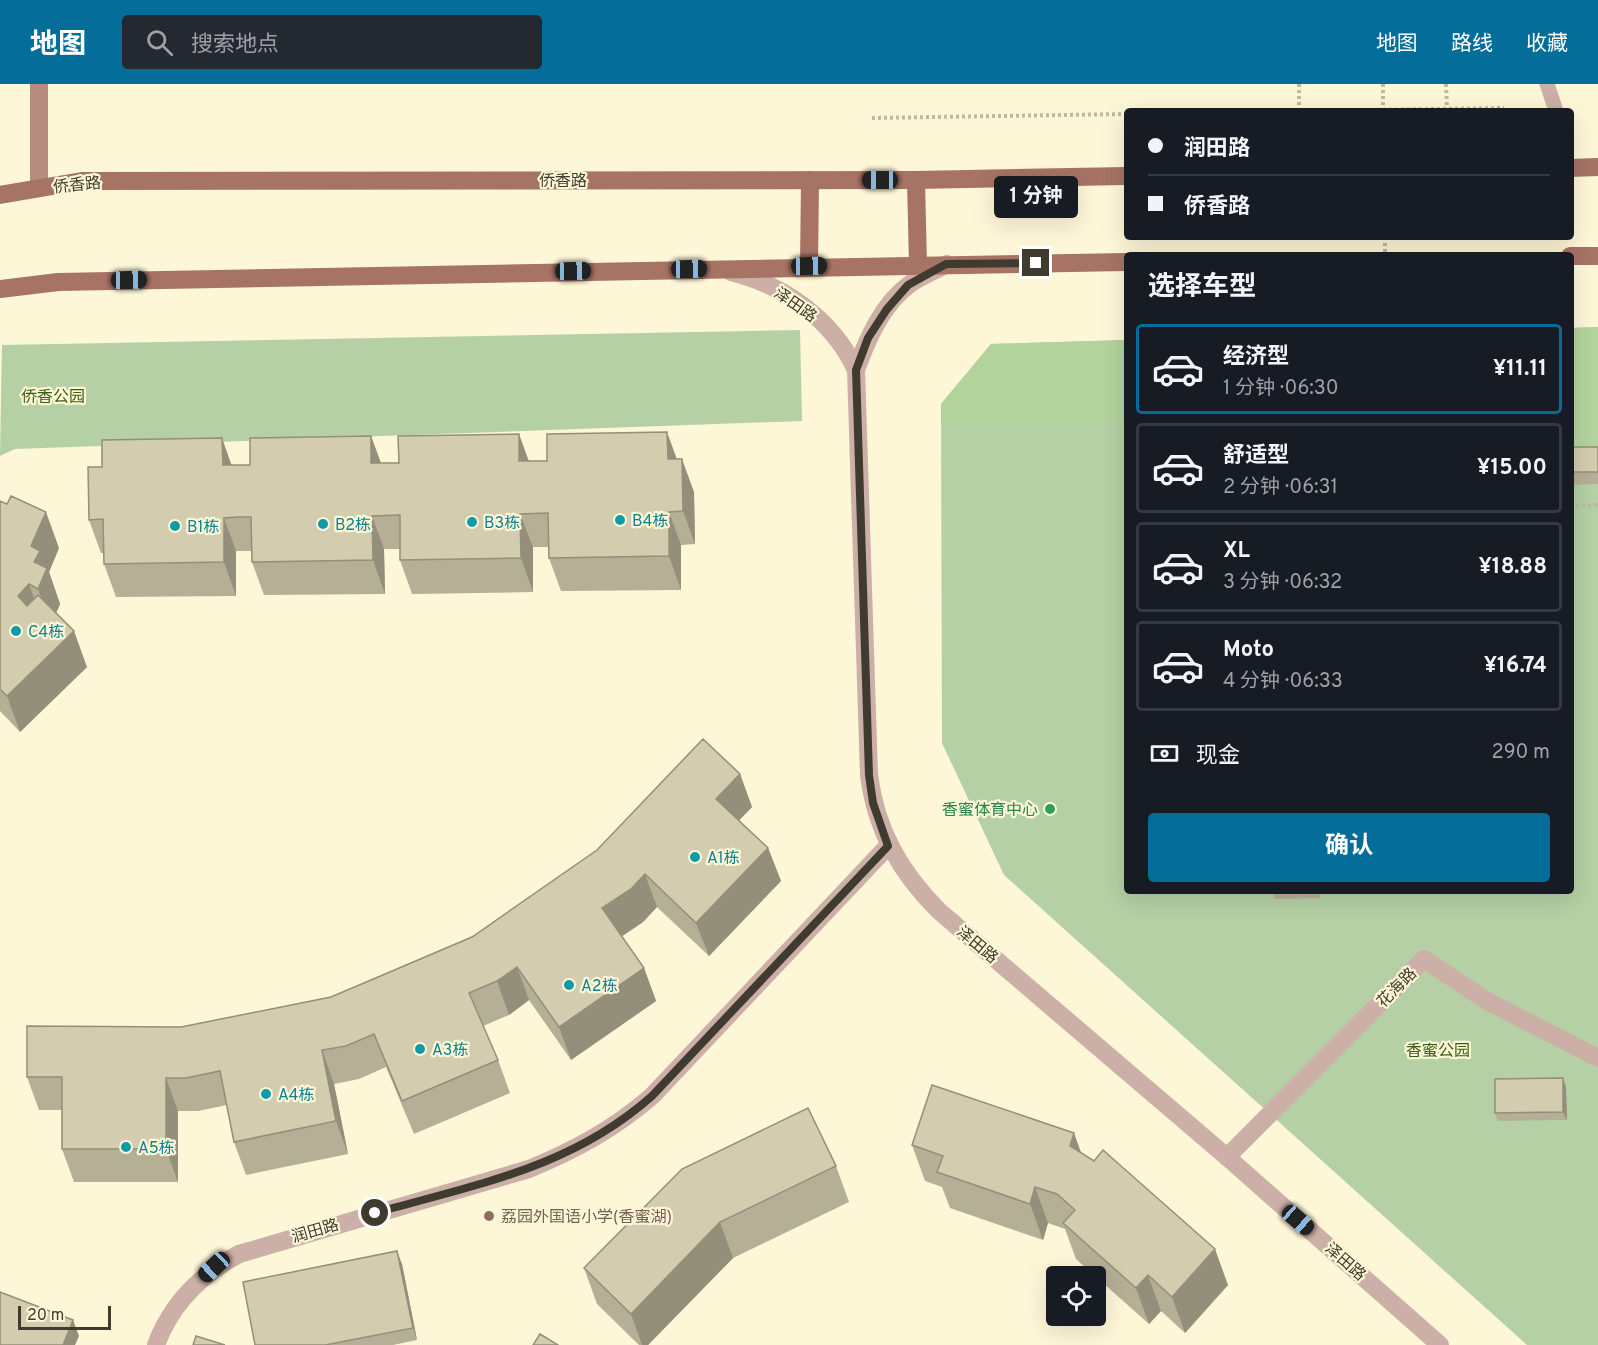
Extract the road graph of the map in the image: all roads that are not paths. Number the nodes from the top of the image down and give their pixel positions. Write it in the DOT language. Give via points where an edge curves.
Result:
graph roads {
  1 [pos="39,84"];
  2 [pos="1547,84"];
  3 [pos="1555,108"];
  4 [pos="1574,164"];
  5 [pos="1598,167"];
  6 [pos="1124,176"];
  7 [pos="810,180"];
  8 [pos="916,180"];
  9 [pos="39,188"];
  10 [pos="0,195"];
  11 [pos="1574,256"];
  12 [pos="1598,256"];
  13 [pos="1124,262"];
  14 [pos="946,264"];
  15 [pos="918,265"];
  16 [pos="809,266"];
  17 [pos="713,268"];
  18 [pos="0,289"];
  19 [pos="856,370"];
  20 [pos="888,846"];
  21 [pos="1598,1058"];
  22 [pos="1227,1157"];
  23 [pos="156,1345"];
  24 [pos="1440,1345"];
  1 -- 9 [label="street"];
  2 -- 3 [label="lane"];
  4 -- 5 [label="main road"];
  6 -- 8 [label="main road, 侨香路"];
  7 -- 8 [label="main road, 侨香路"];
  7 -- 9 [label="main road, 侨香路" via="82,181"];
  7 -- 16 [label="main road"];
  8 -- 15 [label="main road"];
  9 -- 10 [label="main road, 侨香路"];
  11 -- 12 [label="main road"];
  13 -- 14 [label="main road"];
  14 -- 15 [label="main road"];
  14 -- 19 [label="street, 泽田路" via="908,285 887,309 868,338"];
  15 -- 16 [label="main road"];
  16 -- 17 [label="main road"];
  17 -- 18 [label="main road" via="58,282"];
  17 -- 19 [label="street, 泽田路" via="758,278 797,301 827,327 848,352"];
  19 -- 20 [label="street, 泽田路" via="869,775 873,803"];
  20 -- 22 [label="street, 泽田路" via="914,886 939,911"];
  20 -- 23 [label="street, 润田路" via="652,1096 624,1120 565,1154 529,1169 239,1254 214,1267 192,1287"];
  21 -- 22 [label="street, 花海路" via="1487,1001 1424,959"];
  22 -- 24 [label="street, 泽田路"];
}
